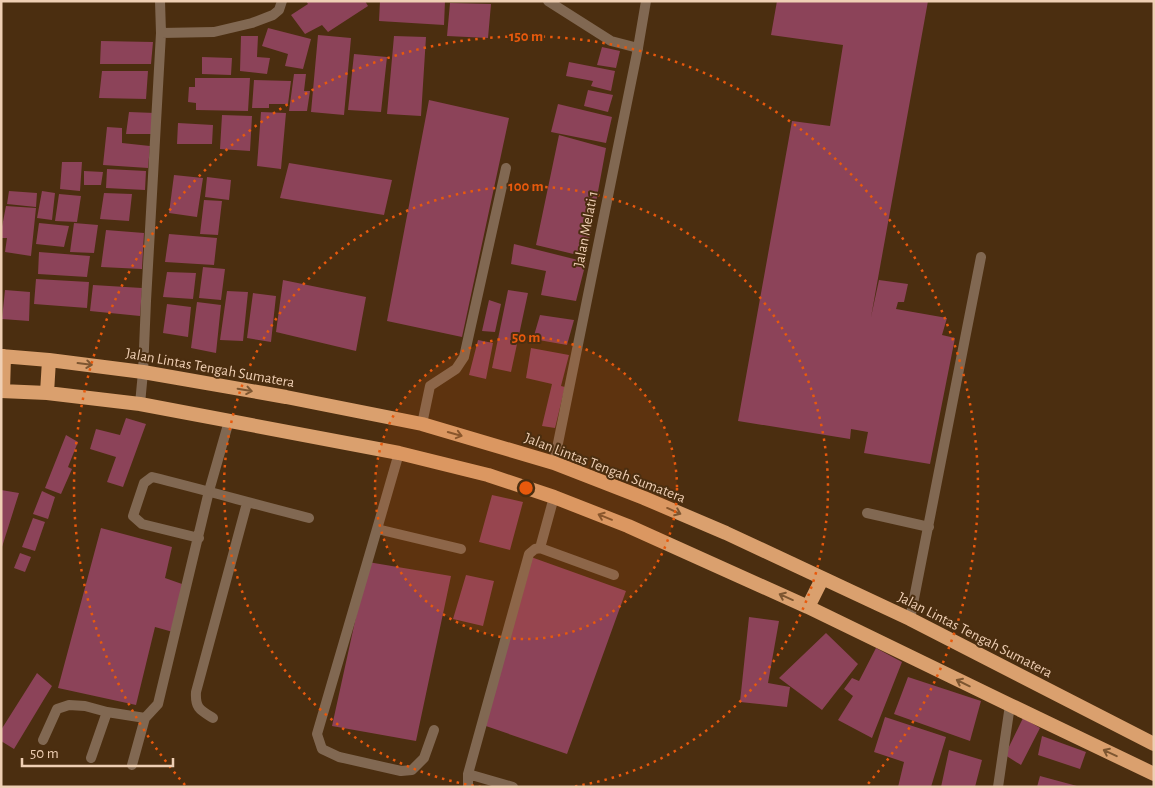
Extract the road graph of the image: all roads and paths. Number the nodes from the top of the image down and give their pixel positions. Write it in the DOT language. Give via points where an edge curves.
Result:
graph roads {
  1 [pos="160,1"];
  2 [pos="282,1"];
  3 [pos="548,1"];
  4 [pos="646,1"];
  5 [pos="161,33"];
  6 [pos="638,48"];
  7 [pos="506,168"];
  8 [pos="981,257"];
  9 [pos="3,356"];
  10 [pos="49,360"];
  11 [pos="143,372"];
  12 [pos="2,391"];
  13 [pos="47,393"];
  14 [pos="140,404"];
  15 [pos="229,421"];
  16 [pos="422,424"];
  17 [pos="399,453"];
  18 [pos="554,463"];
  19 [pos="209,491"];
  20 [pos="554,496"];
  21 [pos="247,502"];
  22 [pos="867,514"];
  23 [pos="309,518"];
  24 [pos="928,527"];
  25 [pos="377,529"];
  26 [pos="199,538"];
  27 [pos="540,548"];
  28 [pos="461,550"];
  29 [pos="614,574"];
  30 [pos="822,579"];
  31 [pos="808,607"];
  32 [pos="910,619"];
  33 [pos="1010,705"];
  34 [pos="107,712"];
  35 [pos="145,718"];
  36 [pos="213,718"];
  37 [pos="434,730"];
  38 [pos="43,740"];
  39 [pos="1154,744"];
  40 [pos="91,758"];
  41 [pos="132,766"];
  42 [pos="468,774"];
  43 [pos="1154,774"];
  44 [pos="468,787"];
  45 [pos="513,787"];
  46 [pos="998,787"];
  1 -- 5 [label="street"];
  2 -- 5 [label="street" via="273,15 252,23 214,32"];
  3 -- 6 [label="street" via="610,41"];
  4 -- 6 [label="street, Jalan Melati 1"];
  5 -- 11 [label="street"];
  6 -- 18 [label="street, Jalan Melati 1"];
  7 -- 16 [label="street" via="464,357 456,369 430,386"];
  8 -- 24 [label="street"];
  9 -- 10 [label="highway, Jalan Lintas Tengah Sumatera"];
  9 -- 12 [label="highway"];
  10 -- 11 [label="highway, Jalan Lintas Tengah Sumatera, one-way"];
  10 -- 13 [label="highway"];
  11 -- 14 [label="street"];
  11 -- 16 [label="highway, Jalan Lintas Tengah Sumatera, one-way"];
  12 -- 13 [label="highway"];
  13 -- 14 [label="highway"];
  14 -- 15 [label="highway"];
  15 -- 17 [label="highway"];
  15 -- 19 [label="street"];
  16 -- 18 [label="highway, Jalan Lintas Tengah Sumatera, one-way"];
  17 -- 20 [label="highway" via="488,475"];
  17 -- 25 [label="street"];
  18 -- 30 [label="highway, Jalan Lintas Tengah Sumatera, one-way" via="644,498"];
  19 -- 21 [label="street"];
  19 -- 26 [label="street"];
  19 -- 26 [label="street" via="152,477 144,484 133,516 142,524"];
  20 -- 27 [label="street"];
  31 -- 20 [label="highway, one-way"];
  21 -- 23 [label="street"];
  21 -- 36 [label="street" via="196,692 200,710"];
  22 -- 24 [label="street"];
  24 -- 32 [label="street"];
  25 -- 28 [label="street"];
  25 -- 37 [label="street" via="318,734 322,749 339,757 401,771 412,770 424,758"];
  26 -- 35 [label="street" via="158,704"];
  27 -- 29 [label="street"];
  27 -- 42 [label="street" via="529,554"];
  30 -- 31 [label="highway"];
  30 -- 32 [label="highway, Jalan Lintas Tengah Sumatera"];
  33 -- 31 [label="highway, one-way"];
  32 -- 39 [label="highway, Jalan Lintas Tengah Sumatera"];
  43 -- 33 [label="highway, one-way"];
  33 -- 46 [label="street"];
  34 -- 35 [label="street"];
  34 -- 38 [label="street" via="85,706 68,705 57,709"];
  34 -- 40 [label="street"];
  35 -- 41 [label="street"];
  42 -- 44 [label="street"];
  42 -- 45 [label="street"];
}
